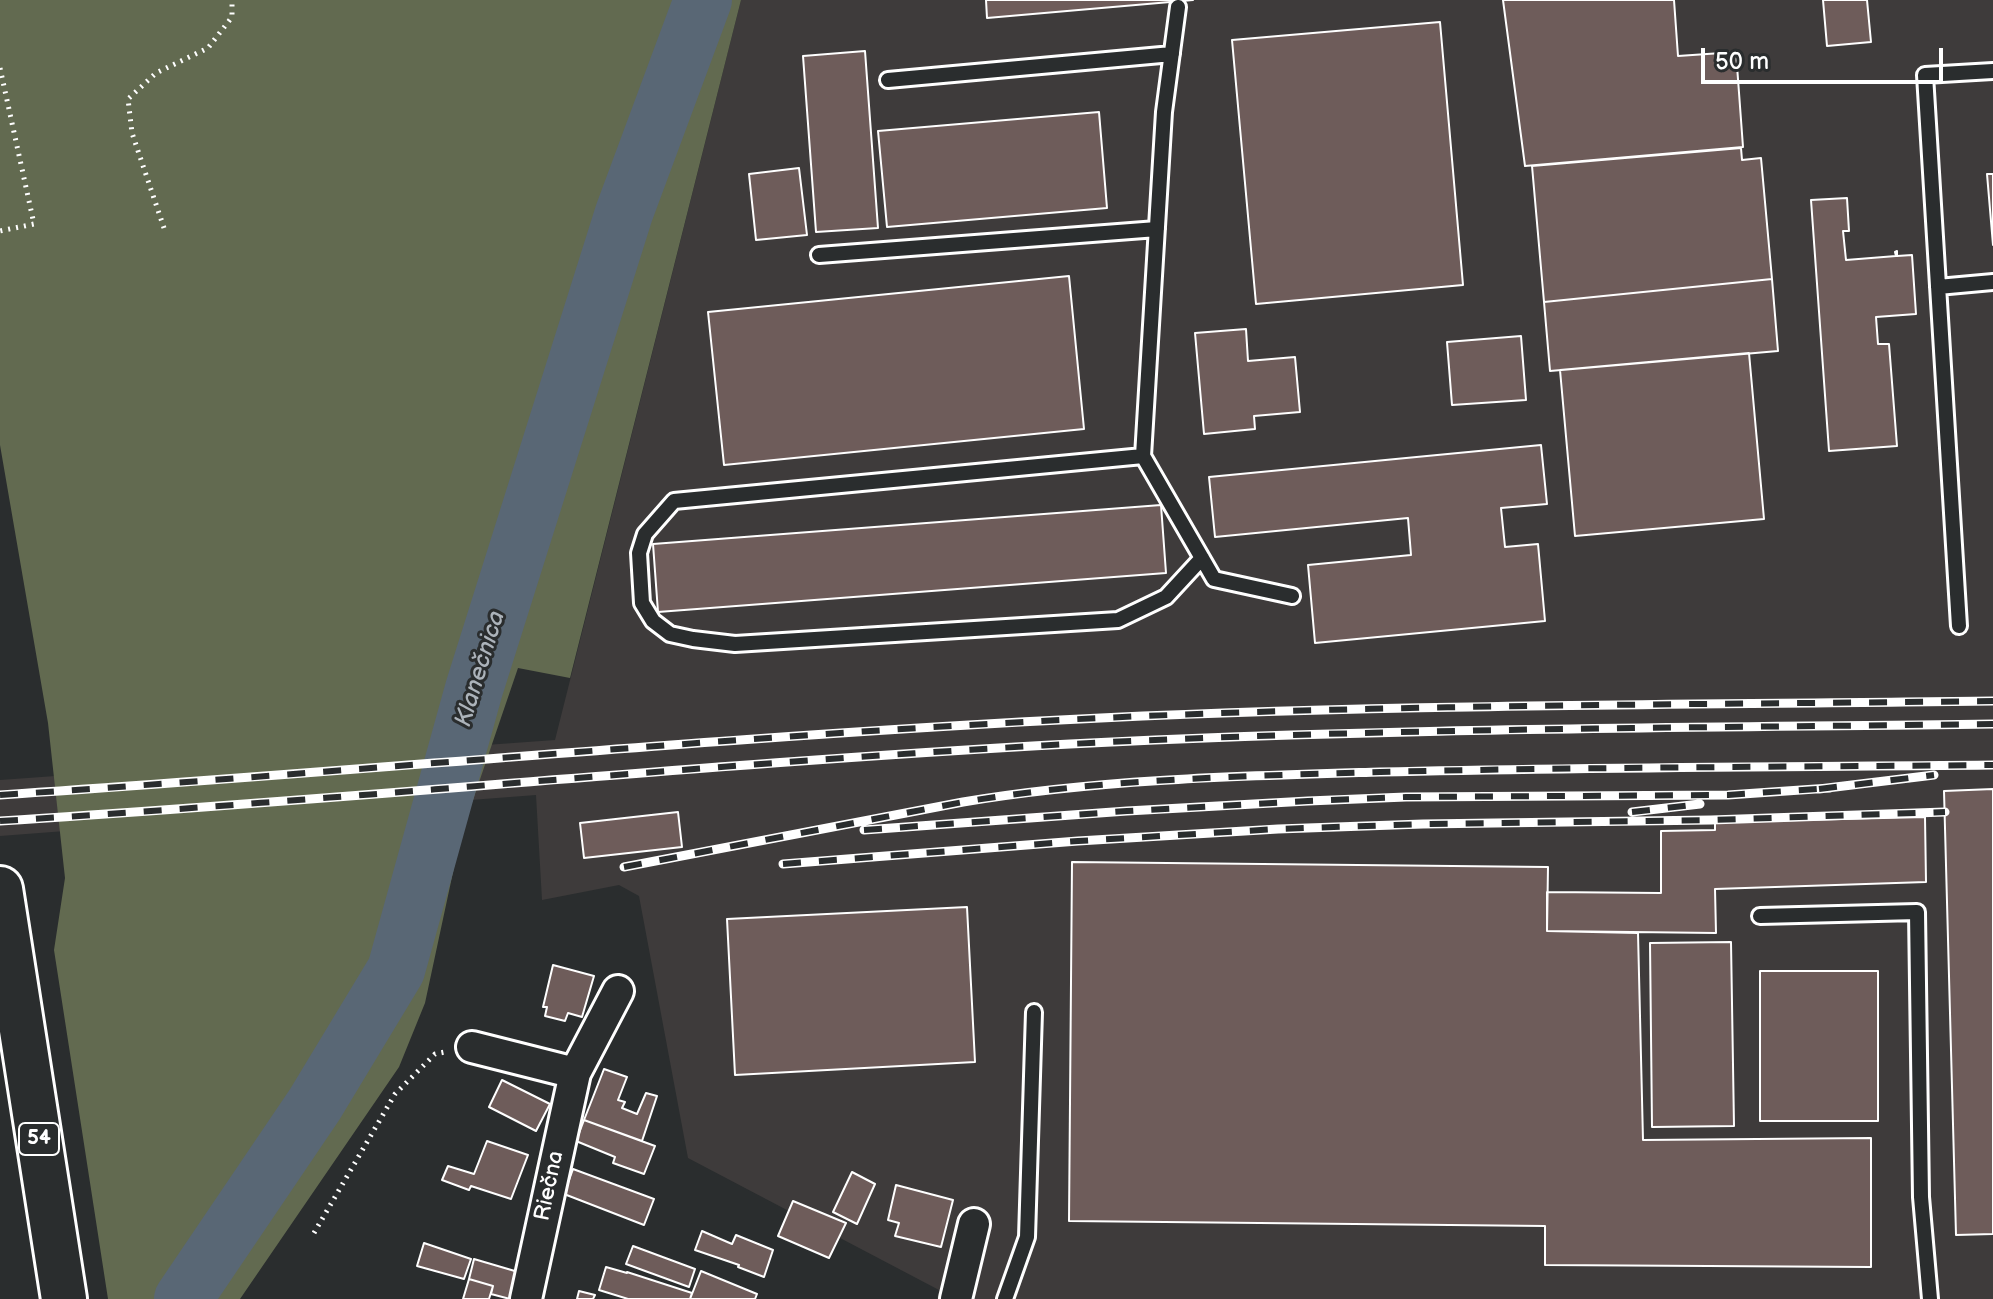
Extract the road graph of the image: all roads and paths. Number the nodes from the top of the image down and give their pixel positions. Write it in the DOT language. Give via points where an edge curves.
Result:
graph roads {
  1 [pos="232,0"];
  2 [pos="1178,7"];
  3 [pos="1172,54"];
  4 [pos="0,68"];
  5 [pos="1993,71"];
  6 [pos="888,80"];
  7 [pos="164,228"];
  8 [pos="1157,229"];
  9 [pos="0,231"];
  10 [pos="819,255"];
  11 [pos="1993,282"];
  12 [pos="1938,287"];
  13 [pos="1143,456"];
  14 [pos="1202,558"];
  15 [pos="1292,596"];
  16 [pos="1959,626"];
  17 [pos="0,889"];
  18 [pos="1760,916"];
  19 [pos="618,991"];
  20 [pos="1034,1012"];
  21 [pos="472,1047"];
  22 [pos="575,1073"];
  23 [pos="974,1224"];
  24 [pos="314,1233"];
  25 [pos="63,1296"];
  26 [pos="526,1299"];
  27 [pos="956,1299"];
  28 [pos="1005,1299"];
  29 [pos="1930,1299"];
  1 -- 7 [label="path" via="232,17 208,48 156,73 128,99 132,133"];
  2 -- 3 [label="lane"];
  3 -- 6 [label="lane"];
  3 -- 8 [label="lane"];
  4 -- 9 [label="path" via="34,224"];
  5 -- 12 [label="lane" via="1925,75"];
  8 -- 10 [label="lane"];
  8 -- 13 [label="lane"];
  11 -- 12 [label="lane"];
  12 -- 16 [label="lane"];
  13 -- 14 [label="lane"];
  13 -- 14 [label="lane" via="674,501 645,534 639,553 642,603 670,634 735,644 1118,620 1166,597"];
  14 -- 15 [label="lane" via="1214,579"];
  17 -- 25 [label="main road, 54"];
  18 -- 29 [label="lane" via="1917,912 1921,1197"];
  19 -- 22 [label="street, Riečna"];
  20 -- 28 [label="lane" via="1027,1237"];
  21 -- 22 [label="street"];
  21 -- 24 [label="path" via="435,1054 395,1094"];
  22 -- 26 [label="street, Riečna"];
  23 -- 27 [label="street"];
}
